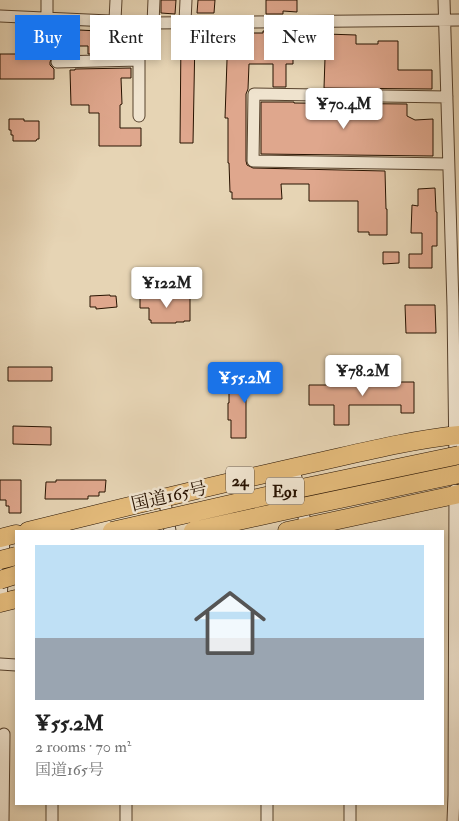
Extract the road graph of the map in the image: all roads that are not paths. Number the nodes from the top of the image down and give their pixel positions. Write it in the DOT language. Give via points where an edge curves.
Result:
graph roads {
  1 [pos="47,0"];
  2 [pos="116,0"];
  3 [pos="154,0"];
  4 [pos="186,0"];
  5 [pos="444,0"];
  6 [pos="47,15"];
  7 [pos="115,15"];
  8 [pos="153,15"];
  9 [pos="185,15"];
  10 [pos="0,16"];
  11 [pos="15,17"];
  12 [pos="445,20"];
  13 [pos="459,20"];
  14 [pos="254,21"];
  15 [pos="139,60"];
  16 [pos="57,62"];
  17 [pos="447,97"];
  18 [pos="139,116"];
  19 [pos="448,164"];
  20 [pos="456,306"];
  21 [pos="458,434"];
  22 [pos="459,455"];
  23 [pos="294,468"];
  24 [pos="459,474"];
  25 [pos="457,494"];
  26 [pos="164,497"];
  27 [pos="331,526"];
  28 [pos="306,527"];
  29 [pos="32,530"];
  30 [pos="116,530"];
  31 [pos="170,530"];
  32 [pos="198,530"];
  33 [pos="291,530"];
  34 [pos="7,537"];
  35 [pos="15,556"];
  36 [pos="0,560"];
  37 [pos="15,575"];
  38 [pos="0,580"];
  39 [pos="6,601"];
  40 [pos="0,664"];
  41 [pos="15,665"];
  42 [pos="448,706"];
  43 [pos="2,734"];
  44 [pos="15,734"];
  45 [pos="52,805"];
  46 [pos="126,805"];
  47 [pos="267,805"];
  48 [pos="350,805"];
  49 [pos="3,821"];
  50 [pos="52,821"];
  51 [pos="126,821"];
  52 [pos="267,821"];
  53 [pos="350,821"];
  54 [pos="453,821"];
  1 -- 6 [label="street"];
  2 -- 7 [label="street"];
  3 -- 8 [label="street"];
  4 -- 9 [label="street"];
  5 -- 12 [label="street"];
  10 -- 11 [label="street"];
  12 -- 13 [label="street"];
  12 -- 14 [label="street"];
  12 -- 17 [label="street"];
  15 -- 16 [label="street"];
  15 -- 18 [label="street"];
  17 -- 19 [label="street"];
  17 -- 19 [label="street" via="254,94 253,161"];
  19 -- 20 [label="street"];
  20 -- 21 [label="street"];
  21 -- 23 [label="highway, 国道165号 / 24"];
  21 -- 25 [label="street"];
  22 -- 30 [label="highway, E91, bridge"];
  23 -- 26 [label="highway, 国道165号 / 24"];
  23 -- 28 [label="street"];
  24 -- 32 [label="highway, E91, bridge"];
  25 -- 27 [label="highway"];
  25 -- 42 [label="street"];
  26 -- 29 [label="highway, 国道165号 / 24"];
  26 -- 31 [label="street"];
  27 -- 28 [label="highway"];
  28 -- 33 [label="highway"];
  34 -- 39 [label="street"];
  35 -- 36 [label="highway, bridge"];
  37 -- 38 [label="highway, bridge"];
  40 -- 41 [label="street"];
  42 -- 54 [label="street"];
  43 -- 44 [label="street"];
  43 -- 49 [label="street"];
  45 -- 50 [label="street"];
  46 -- 51 [label="street"];
  47 -- 52 [label="street"];
  48 -- 53 [label="street"];
}
